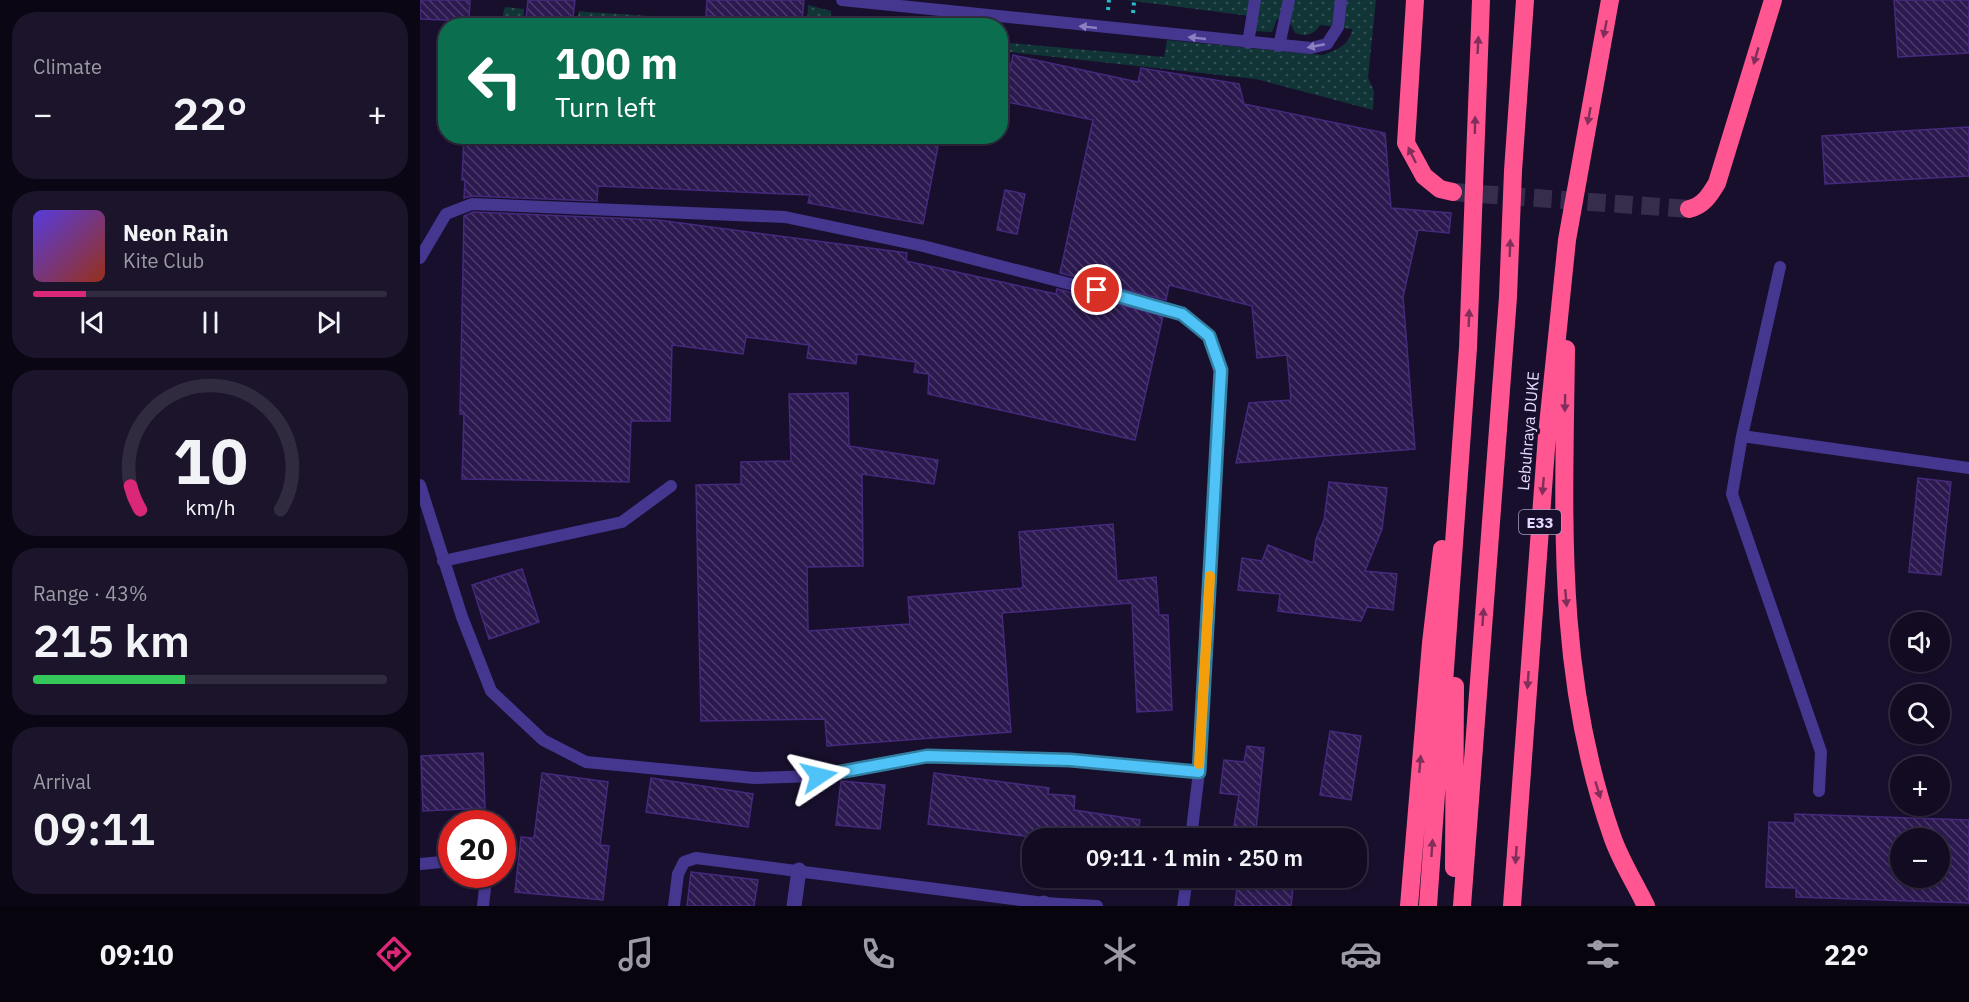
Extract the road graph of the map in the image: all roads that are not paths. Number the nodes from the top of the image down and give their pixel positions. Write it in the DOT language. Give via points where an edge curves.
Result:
graph roads {
  1 [pos="842,0"];
  2 [pos="1255,0"];
  3 [pos="1289,0"];
  4 [pos="1341,0"];
  5 [pos="1415,0"];
  6 [pos="1481,0"];
  7 [pos="1525,0"];
  8 [pos="1610,0"];
  9 [pos="1773,0"];
  10 [pos="1248,43"];
  11 [pos="1279,46"];
  12 [pos="1453,192"];
  13 [pos="1689,209"];
  14 [pos="1567,240"];
  15 [pos="420,258"];
  16 [pos="1780,267"];
  17 [pos="1468,348"];
  18 [pos="1742,436"];
  19 [pos="1969,468"];
  20 [pos="420,485"];
  21 [pos="671,486"];
  22 [pos="1456,512"];
  23 [pos="443,561"];
  24 [pos="1199,772"];
  25 [pos="1819,791"];
  26 [pos="1192,828"];
  27 [pos="438,862"];
  28 [pos="420,864"];
  29 [pos="799,870"];
  30 [pos="485,888"];
  31 [pos="1186,888"];
  32 [pos="1044,904"];
  33 [pos="483,906"];
  34 [pos="674,906"];
  35 [pos="794,906"];
  36 [pos="1097,906"];
  37 [pos="1184,906"];
  38 [pos="1409,906"];
  39 [pos="1428,906"];
  40 [pos="1454,906"];
  41 [pos="1462,906"];
  42 [pos="1512,906"];
  43 [pos="1646,906"];
  10 -- 1 [label="lane, one-way"];
  2 -- 10 [label="lane"];
  3 -- 11 [label="lane"];
  4 -- 11 [label="lane, one-way" via="1338,27 1327,44 1311,48"];
  12 -- 5 [label="highway, one-way" via="1440,189 1424,176 1406,143"];
  17 -- 6 [label="highway, one-way"];
  41 -- 7 [label="highway, Lebuhraya DUKE, one-way" via="1508,297"];
  8 -- 14 [label="highway, Lebuhraya DUKE / E33, one-way"];
  9 -- 13 [label="highway, one-way" via="1717,183 1709,197"];
  10 -- 11 [label="lane"];
  14 -- 42 [label="highway, Lebuhraya DUKE / E33, one-way" via="1547,435"];
  14 -- 43 [label="highway, one-way" via="1564,564 1571,658 1586,750 1612,838"];
  15 -- 24 [label="lane" via="446,214 472,204 785,217 923,246 1182,314 1209,336 1221,370"];
  16 -- 18 [label="lane"];
  17 -- 22 [label="highway"];
  38 -- 17 [label="highway, one-way" via="1431,643"];
  18 -- 19 [label="lane"];
  18 -- 25 [label="lane" via="1732,494 1821,752"];
  20 -- 23 [label="lane"];
  21 -- 23 [label="lane" via="622,522"];
  39 -- 22 [label="highway, one-way"];
  22 -- 40 [label="highway"];
  23 -- 24 [label="lane" via="491,691 543,740 586,762 754,778 819,776 927,756 1070,760"];
  24 -- 26 [label="lane"];
  27 -- 28 [label="lane"];
  29 -- 32 [label="lane"];
  29 -- 34 [label="lane" via="696,858 684,862 678,874"];
  29 -- 35 [label="street"];
  30 -- 33 [label="lane"];
  31 -- 37 [label="lane"];
  32 -- 36 [label="lane"];
}
